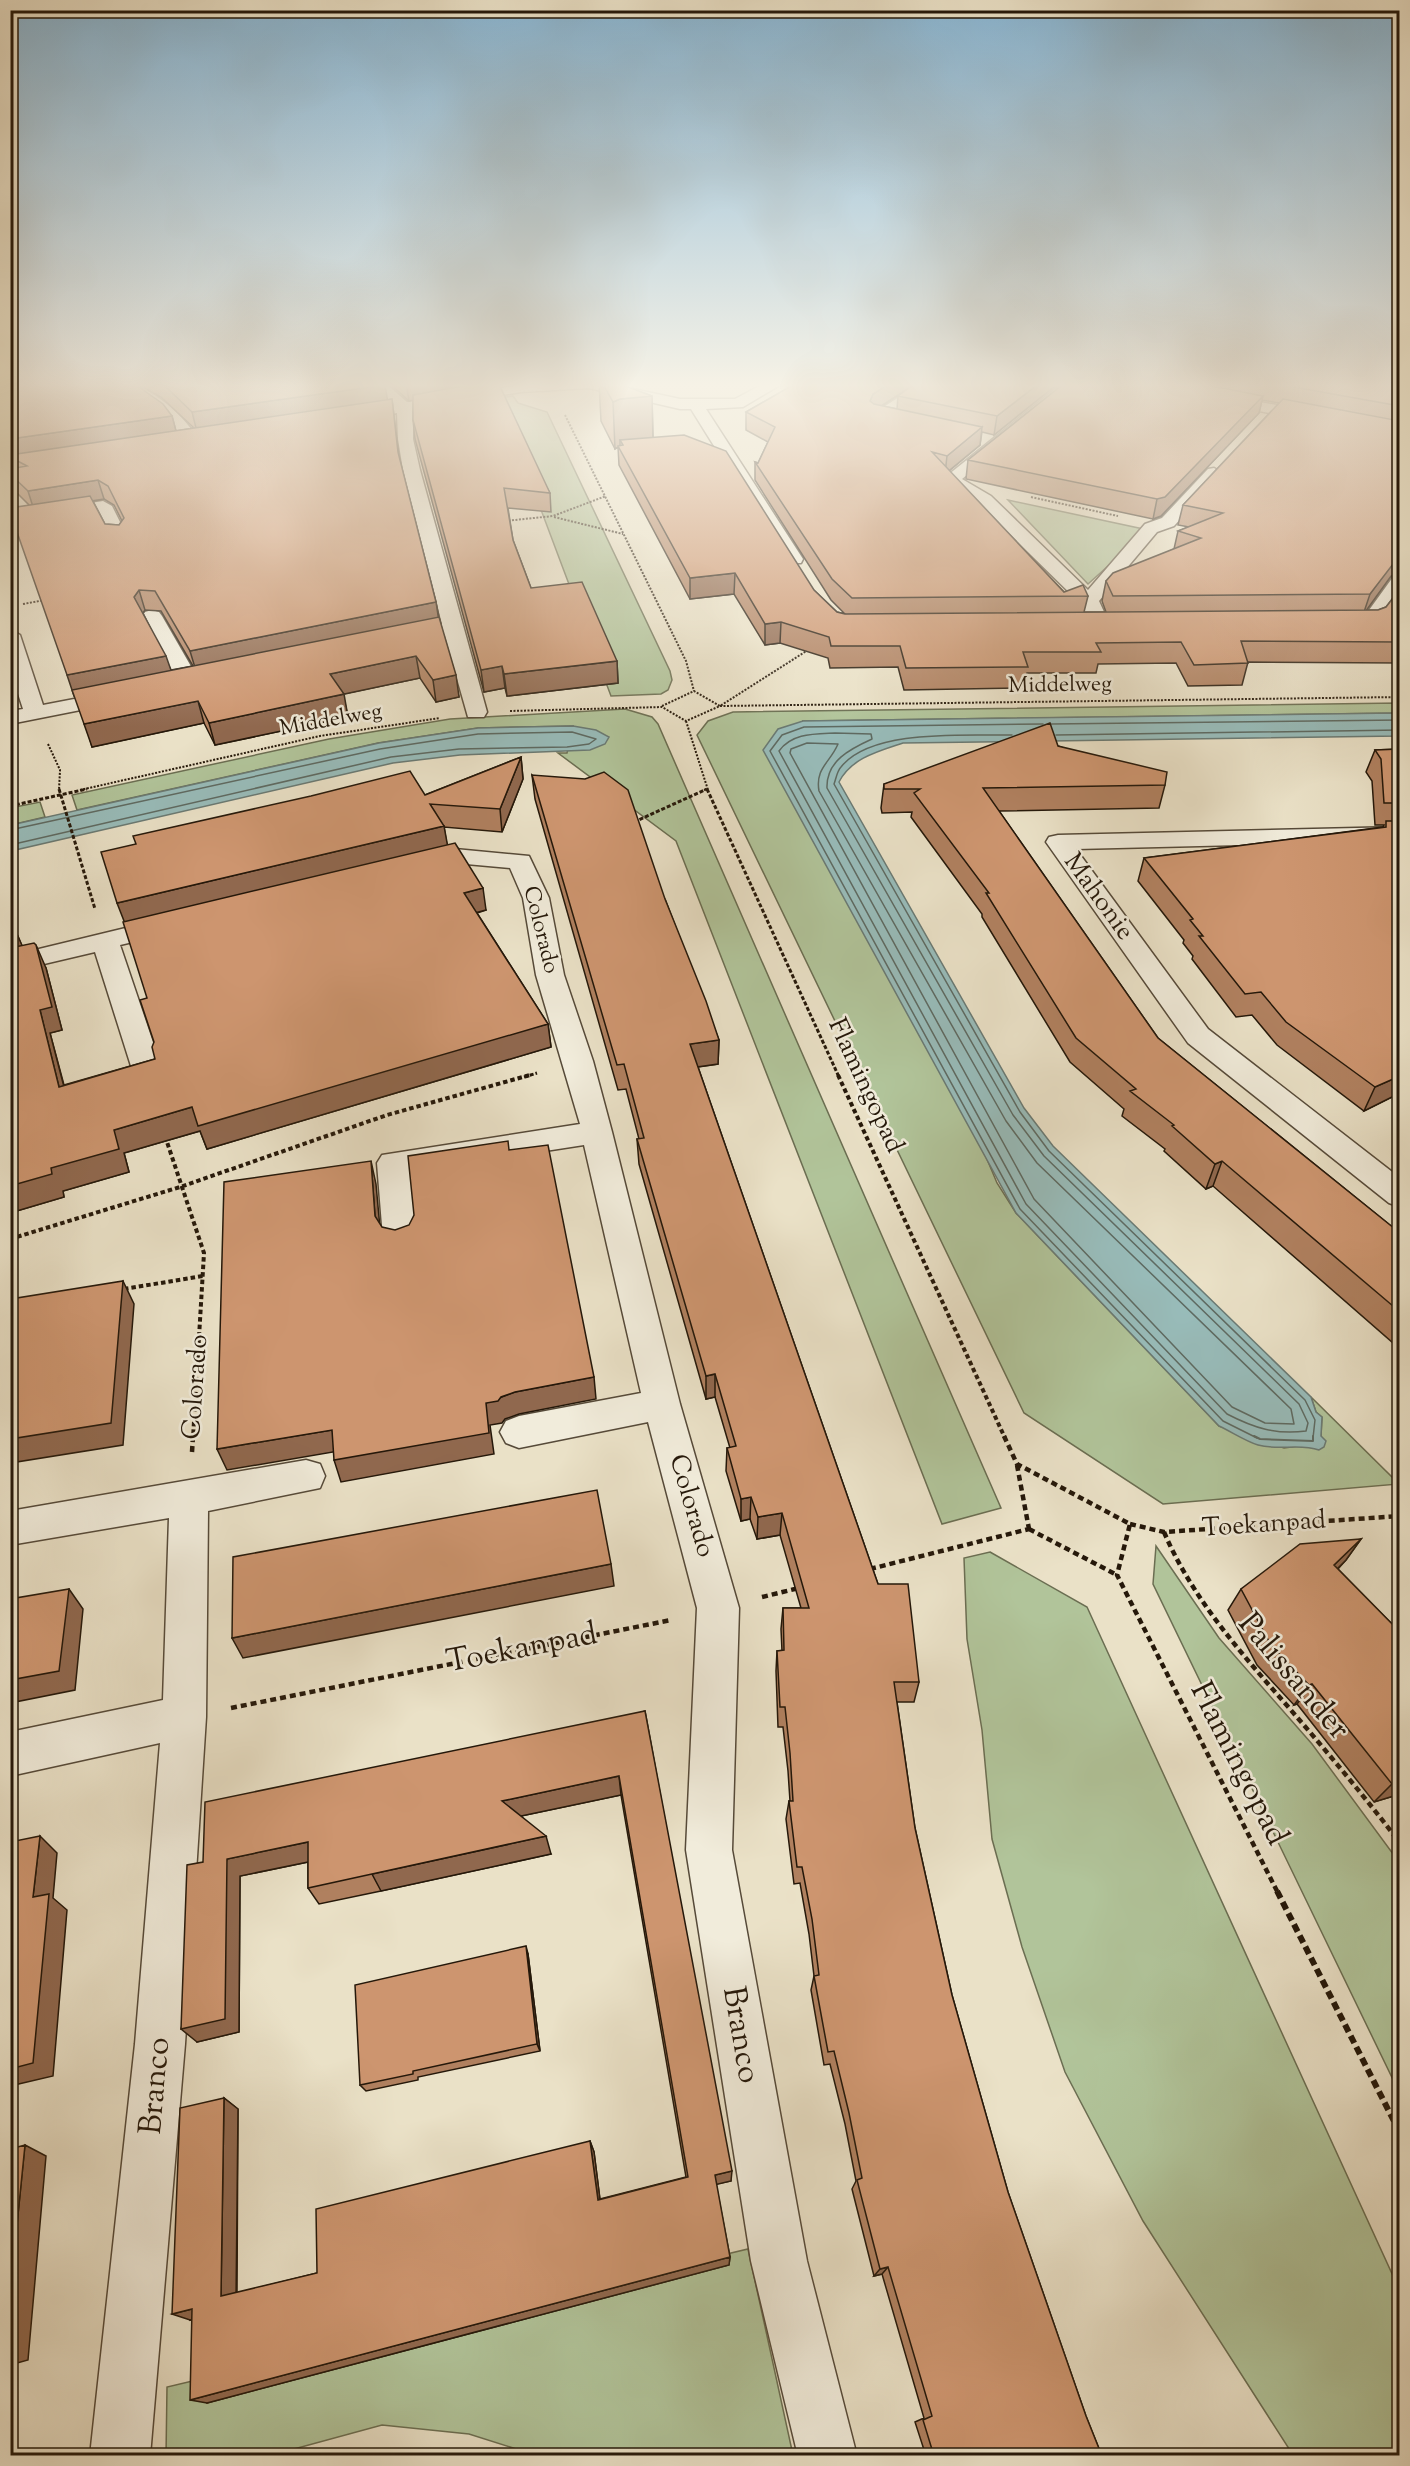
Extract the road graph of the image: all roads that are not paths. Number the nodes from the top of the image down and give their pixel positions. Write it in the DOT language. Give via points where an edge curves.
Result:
graph roads {
  1 [pos="419,497"];
  2 [pos="751,497"];
  3 [pos="980,497"];
  4 [pos="1192,497"];
  5 [pos="10,521"];
  6 [pos="119,538"];
  7 [pos="804,574"];
  8 [pos="1400,581"];
  9 [pos="1089,601"];
  10 [pos="152,616"];
  11 [pos="1323,624"];
  12 [pos="1124,626"];
  13 [pos="1077,627"];
  14 [pos="1101,627"];
  15 [pos="452,628"];
  16 [pos="10,635"];
  17 [pos="383,642"];
  18 [pos="212,678"];
  19 [pos="189,682"];
  20 [pos="167,687"];
  21 [pos="145,691"];
  22 [pos="476,712"];
  23 [pos="35,713"];
  24 [pos="10,718"];
  25 [pos="1400,834"];
  26 [pos="397,870"];
  27 [pos="199,918"];
  28 [pos="105,941"];
  29 [pos="10,964"];
  30 [pos="146,1066"];
  31 [pos="597,1132"];
  32 [pos="1395,1185"];
  33 [pos="400,1238"];
  34 [pos="662,1404"];
  35 [pos="519,1432"];
  36 [pos="306,1476"];
  37 [pos="189,1498"];
  38 [pos="10,1528"];
  39 [pos="718,1608"];
  40 [pos="184,1717"];
  41 [pos="10,1754"];
  42 [pos="120,2456"];
  43 [pos="828,2456"];
  1 -- 15 [label="street"];
  2 -- 7 [label="street"];
  3 -- 9 [label="street"];
  4 -- 9 [label="street" via="1168,522 1151,528"];
  5 -- 6 [label="street" via="103,506"];
  8 -- 11 [label="street" via="1370,623"];
  9 -- 14 [label="street"];
  10 -- 19 [label="street"];
  12 -- 14 [label="street"];
  13 -- 14 [label="street"];
  15 -- 17 [label="street"];
  15 -- 22 [label="street"];
  16 -- 23 [label="street"];
  18 -- 19 [label="street"];
  19 -- 20 [label="street"];
  21 -- 23 [label="street"];
  23 -- 24 [label="street"];
  25 -- 32 [label="street, Mahonie" via="1058,842 1198,1036"];
  26 -- 31 [label="street, Colorado" via="455,856 520,861 536,898 546,957"];
  27 -- 28 [label="street"];
  28 -- 29 [label="street"];
  28 -- 30 [label="street"];
  31 -- 33 [label="street" via="393,1163"];
  31 -- 34 [label="street, Colorado"];
  34 -- 35 [label="street"];
  34 -- 39 [label="street, Colorado"];
  36 -- 37 [label="street"];
  37 -- 38 [label="street"];
  37 -- 40 [label="street"];
  39 -- 43 [label="street, Branco" via="709,1850 779,2261"];
  40 -- 41 [label="street"];
  40 -- 42 [label="street, Branco" via="160,2044"];
}
